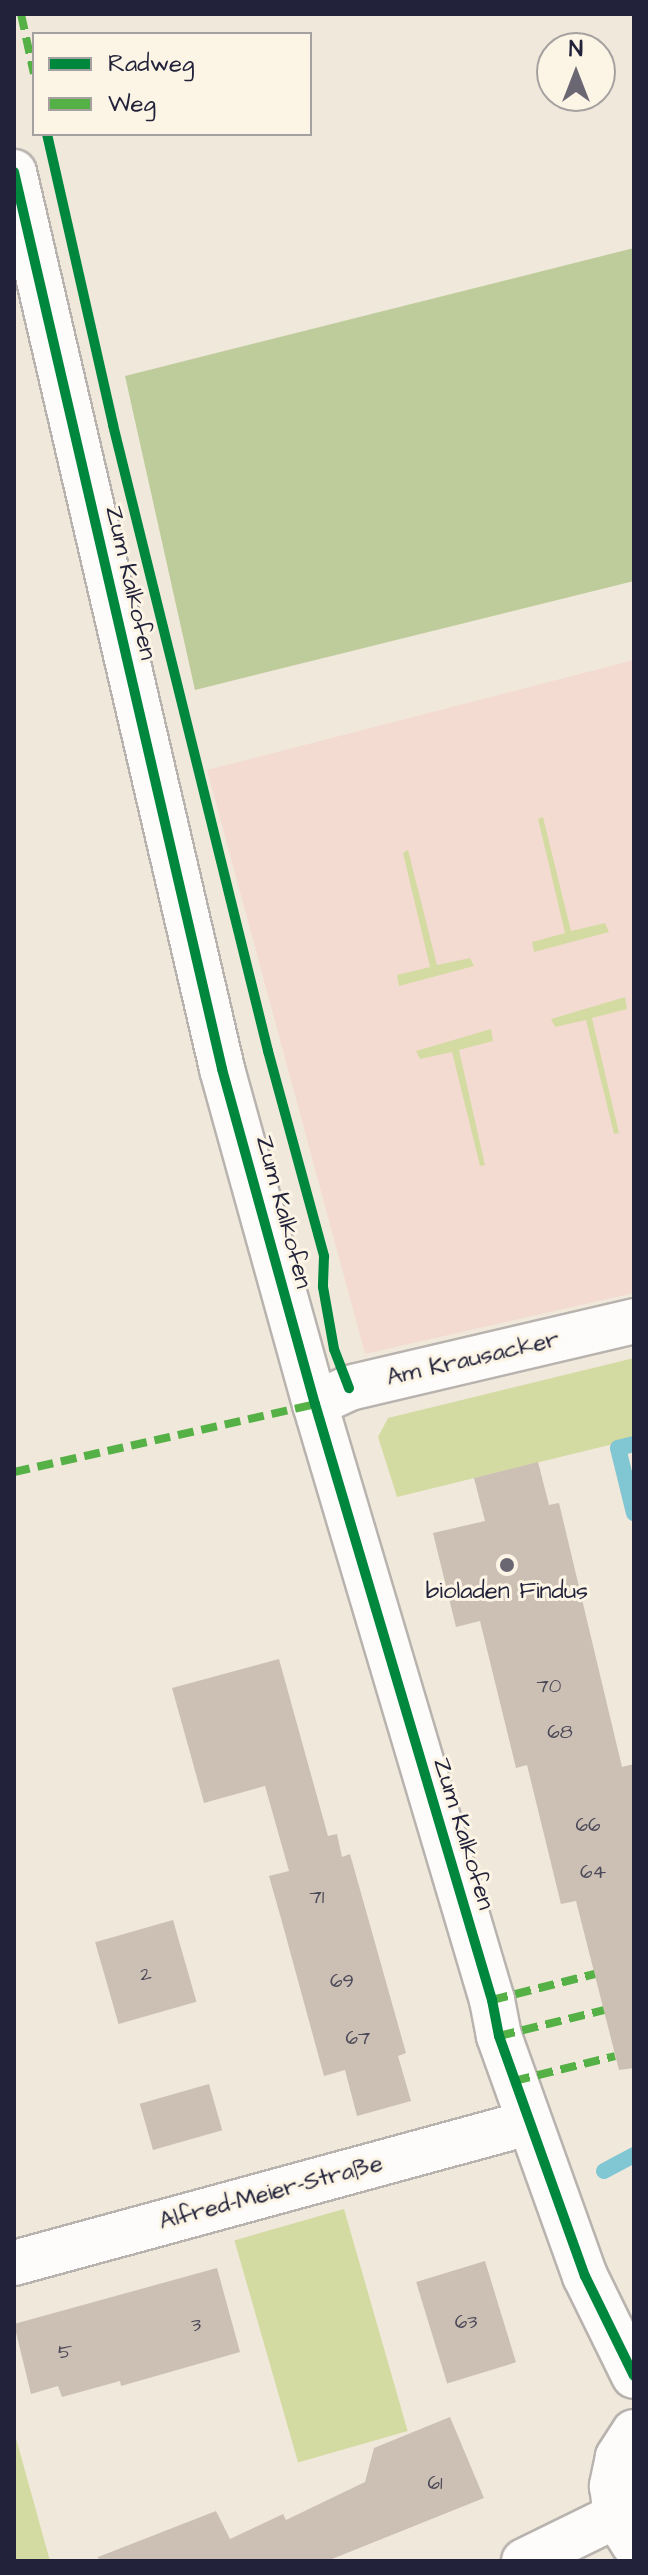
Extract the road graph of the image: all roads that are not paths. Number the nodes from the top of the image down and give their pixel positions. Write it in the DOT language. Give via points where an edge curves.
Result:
graph roads {
  1 [pos="14,172"];
  2 [pos="634,1321"];
  3 [pos="315,1404"];
  4 [pos="528,2123"];
  5 [pos="14,2263"];
  6 [pos="634,2376"];
  7 [pos="634,2432"];
  8 [pos="625,2531"];
  9 [pos="524,2561"];
  1 -- 3 [label="street, Zum Kalkofen" via="222,1069"];
  2 -- 3 [label="street, Am Krausacker" via="349,1388"];
  3 -- 4 [label="street, Zum Kalkofen"];
  4 -- 5 [label="street, Alfred-Meier-Straße"];
  4 -- 6 [label="street, Zum Kalkofen" via="585,2276"];
  7 -- 8 [label="street" via="618,2457 612,2486"];
  8 -- 9 [label="street"];
}
